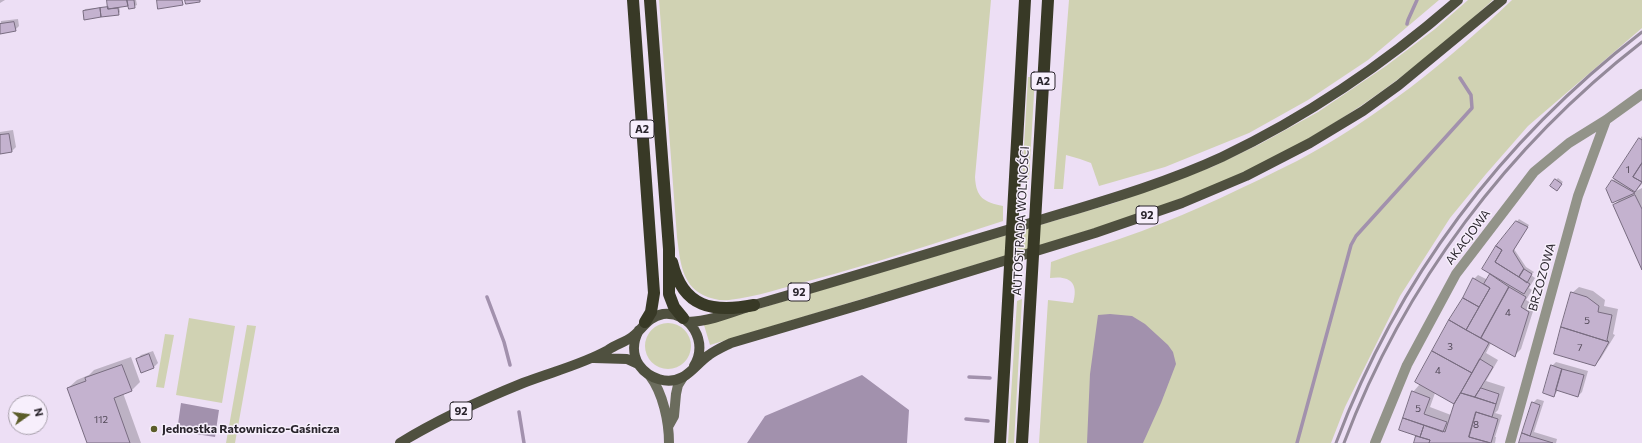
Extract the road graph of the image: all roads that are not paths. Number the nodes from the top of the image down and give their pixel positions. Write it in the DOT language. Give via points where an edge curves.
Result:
graph roads {
  1 [pos="633,0"];
  2 [pos="650,0"];
  3 [pos="1025,0"];
  4 [pos="1048,0"];
  5 [pos="1458,0"];
  6 [pos="1502,0"];
  7 [pos="1642,94"];
  8 [pos="1606,120"];
  9 [pos="669,249"];
  10 [pos="754,305"];
  11 [pos="685,320"];
  12 [pos="642,326"];
  13 [pos="594,358"];
  14 [pos="638,364"];
  15 [pos="692,369"];
  16 [pos="650,376"];
  17 [pos="683,377"];
  18 [pos="669,425"];
  19 [pos="400,443"];
  20 [pos="669,443"];
  21 [pos="1000,443"];
  22 [pos="1022,443"];
  23 [pos="1375,443"];
  24 [pos="1510,443"];
  1 -- 12 [label="highway, A2" via="654,293 651,312"];
  2 -- 9 [label="highway, A2"];
  3 -- 21 [label="highway, AUTOSTRADA WOLNOŚCI / A2"];
  4 -- 22 [label="highway, AUTOSTRADA WOLNOŚCI / A2"];
  5 -- 10 [label="main road, 92" via="1391,56 1347,86 1300,116 1220,157 1101,202"];
  6 -- 15 [label="main road, 92" via="1399,85 1363,111 1310,143 1246,176 1182,203 1095,233 731,344 714,351"];
  7 -- 8 [label="street, AKACJOWA"];
  8 -- 23 [label="street, AKACJOWA" via="1569,143 1534,172 1456,274 1408,365"];
  8 -- 24 [label="street, BRZOZOWA" via="1578,196"];
  9 -- 10 [label="highway, A2" via="680,283 695,300 720,309"];
  9 -- 11 [label="highway, A2" via="669,294 674,308"];
  10 -- 11 [label="main road, 92" via="715,318 701,321"];
  11 -- 12 [label="main road, 92" via="663,314"];
  11 -- 15 [label="main road, 92" via="700,340 698,360"];
  12 -- 13 [label="main road, 92" via="628,339"];
  12 -- 14 [label="main road" via="634,343"];
  13 -- 14 [label="main road, 92" via="627,359"];
  13 -- 19 [label="main road, 92" via="499,393"];
  14 -- 16 [label="main road, 92"];
  15 -- 17 [label="main road, 92"];
  16 -- 17 [label="main road" via="661,380"];
  16 -- 18 [label="street" via="657,385"];
  17 -- 18 [label="street" via="678,385 674,416"];
  18 -- 20 [label="street"];
}
